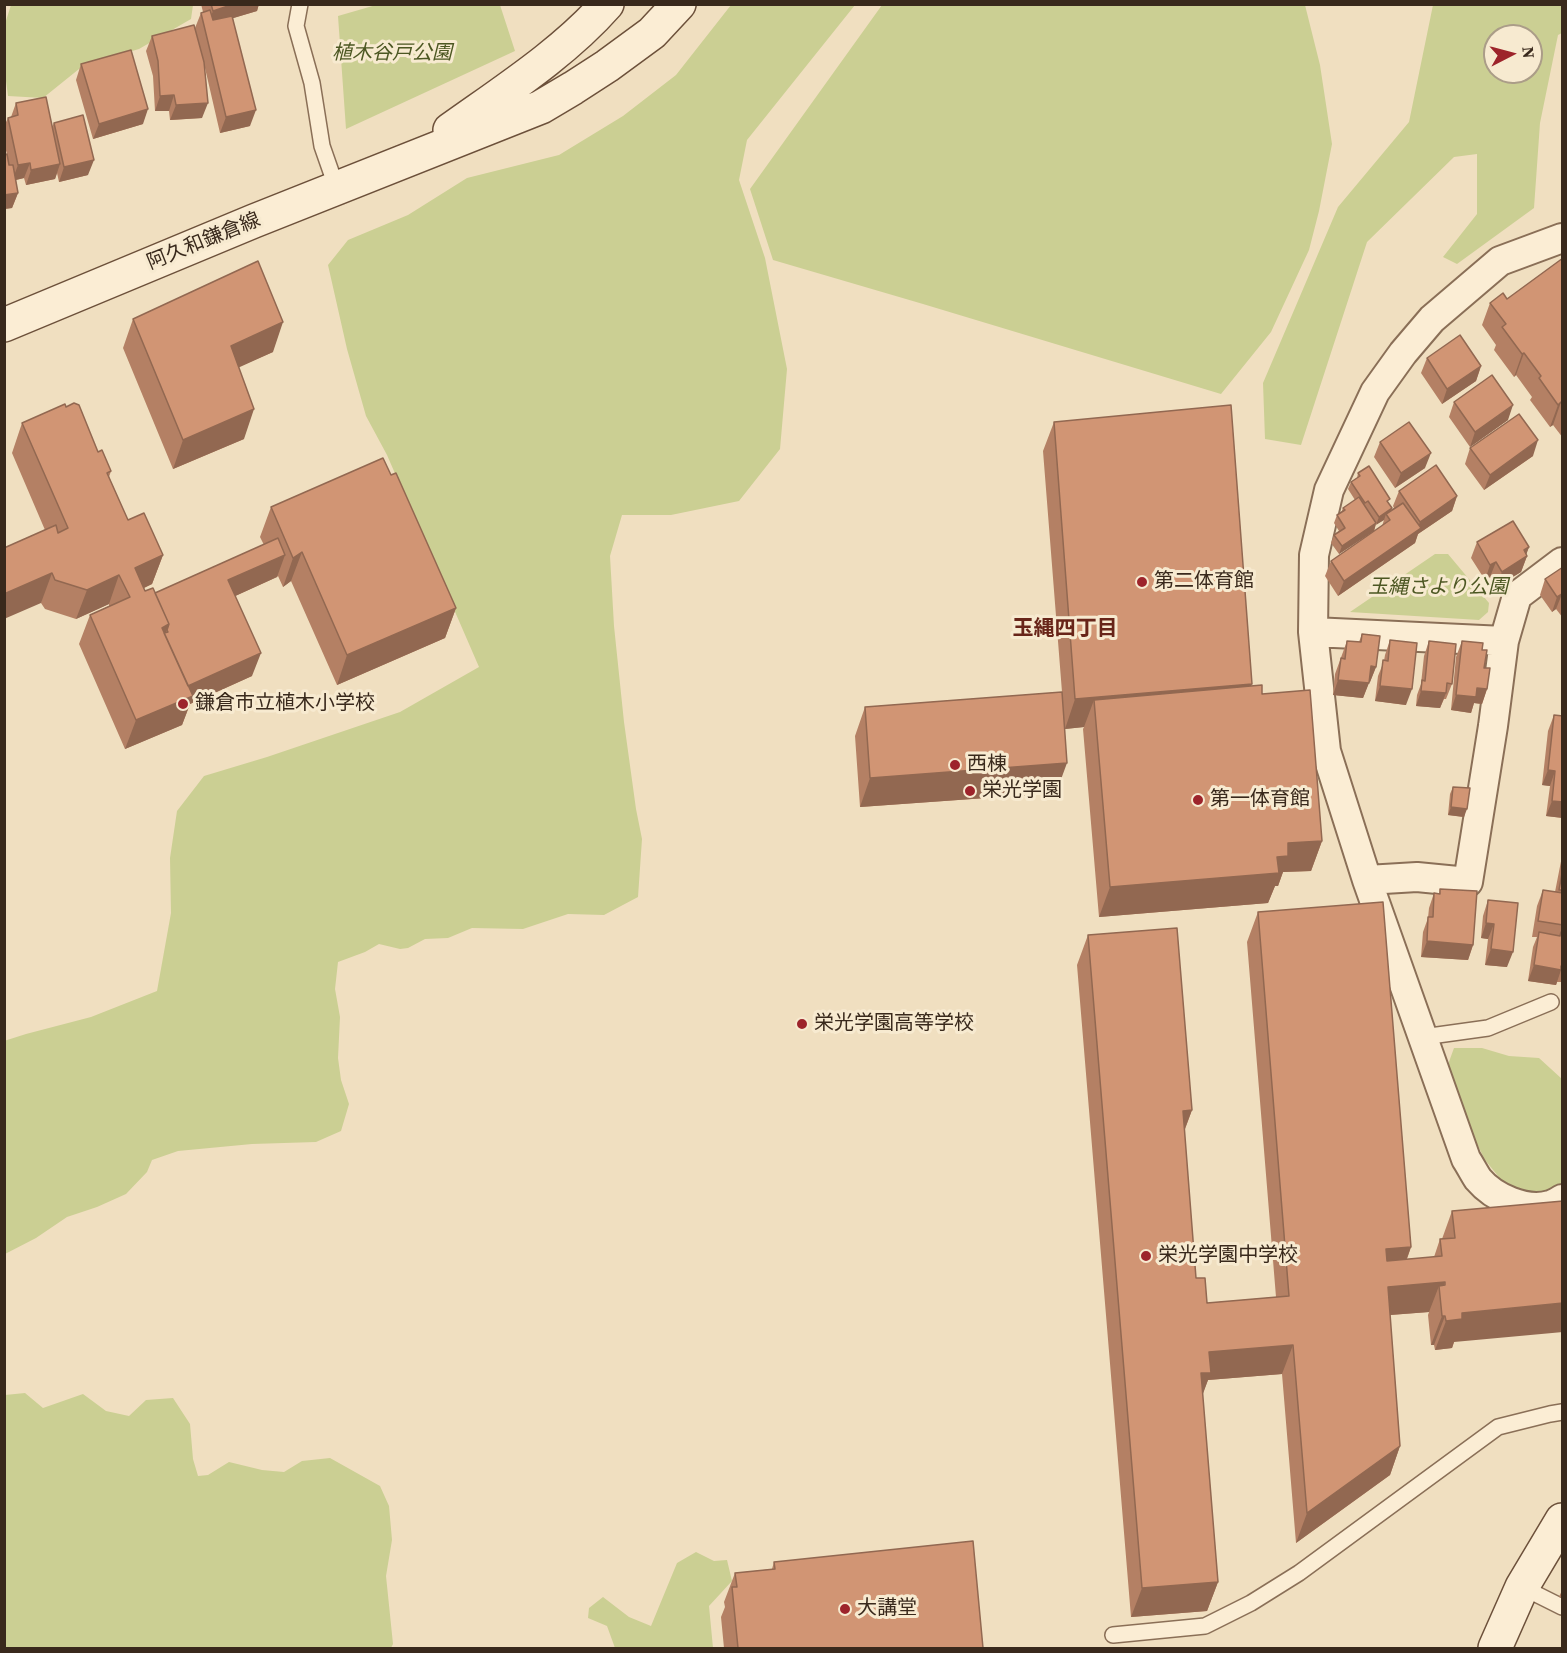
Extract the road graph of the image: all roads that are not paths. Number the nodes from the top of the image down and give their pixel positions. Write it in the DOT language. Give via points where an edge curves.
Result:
graph roads {
  1 [pos="300,4"];
  2 [pos="607,4"];
  3 [pos="679,4"];
  4 [pos="404,162"];
  5 [pos="337,189"];
  6 [pos="1563,238"];
  7 [pos="4,325"];
  8 [pos="1563,562"];
  9 [pos="1313,632"];
  10 [pos="1504,641"];
  11 [pos="1367,880"];
  12 [pos="1551,1002"];
  13 [pos="1423,1037"];
  14 [pos="1563,1199"];
  15 [pos="1563,1412"];
  16 [pos="1563,1520"];
  17 [pos="1522,1587"];
  18 [pos="1563,1607"];
  19 [pos="1113,1635"];
  20 [pos="1495,1648"];
  1 -- 5 [label="lane" via="296,26 312,83 322,146"];
  2 -- 4 [label="main road, 阿久和鎌倉線" via="561,48 511,87"];
  3 -- 4 [label="main road, 阿久和鎌倉線" via="652,33 557,98"];
  4 -- 5 [label="main road, 阿久和鎌倉線"];
  5 -- 7 [label="main road, 阿久和鎌倉線"];
  6 -- 9 [label="street" via="1500,261 1432,319 1375,392 1329,490 1314,555"];
  8 -- 10 [label="street" via="1517,596"];
  9 -- 10 [label="street"];
  9 -- 11 [label="street" via="1326,751"];
  10 -- 11 [label="street" via="1468,882 1417,877"];
  11 -- 13 [label="street"];
  12 -- 13 [label="lane" via="1488,1028"];
  13 -- 14 [label="street" via="1466,1159 1479,1179 1495,1194 1520,1205 1550,1205"];
  15 -- 19 [label="lane" via="1498,1427 1299,1574 1205,1626"];
  16 -- 17 [label="main road"];
  17 -- 18 [label="lane"];
  17 -- 20 [label="main road"];
}
